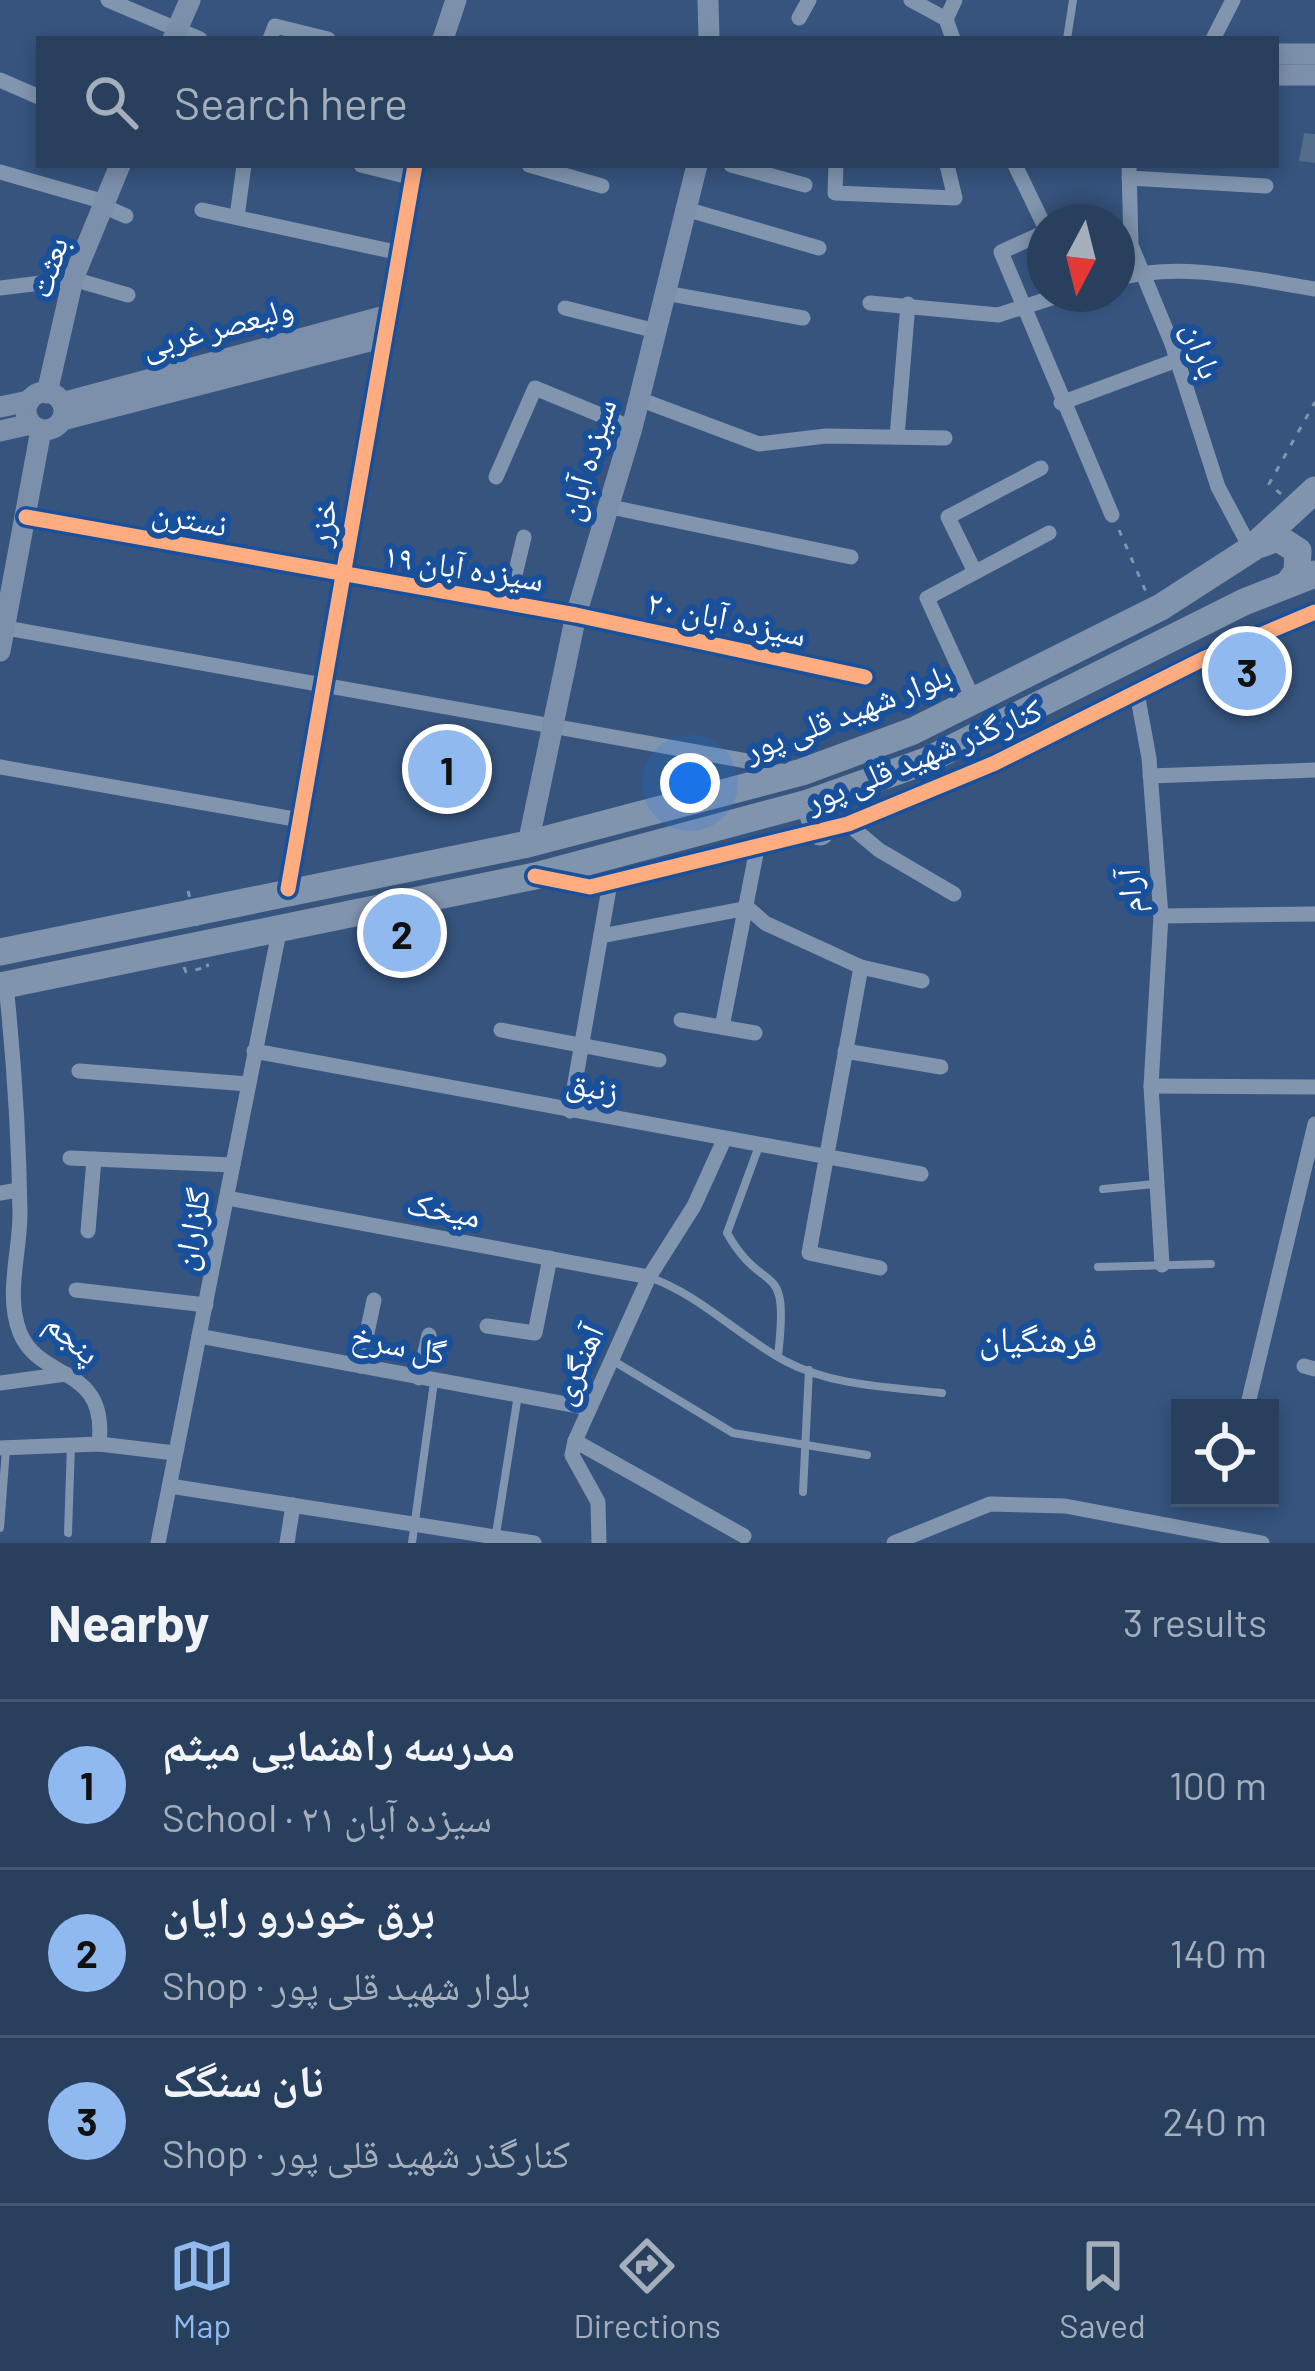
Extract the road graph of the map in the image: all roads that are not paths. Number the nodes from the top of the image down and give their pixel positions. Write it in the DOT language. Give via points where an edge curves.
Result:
graph roads {
  1 [pos="108,0"];
  2 [pos="190,0"];
  3 [pos="455,0"];
  4 [pos="708,0"];
  5 [pos="809,0"];
  6 [pos="910,0"];
  7 [pos="955,0"];
  8 [pos="1073,0"];
  9 [pos="1233,0"];
  10 [pos="799,18"];
  11 [pos="946,19"];
  12 [pos="175,34"];
  13 [pos="271,36"];
  14 [pos="316,36"];
  15 [pos="444,36"];
  16 [pos="709,36"];
  17 [pos="952,36"];
  18 [pos="1067,36"];
  19 [pos="1215,36"];
  20 [pos="1279,54"];
  21 [pos="1315,54"];
  22 [pos="1279,76"];
  23 [pos="1315,76"];
  24 [pos="0,80"];
  25 [pos="36,96"];
  26 [pos="119,168"];
  27 [pos="244,168"];
  28 [pos="384,168"];
  29 [pos="553,168"];
  30 [pos="696,168"];
  31 [pos="742,168"];
  32 [pos="836,168"];
  33 [pos="948,168"];
  34 [pos="1016,168"];
  35 [pos="1129,171"];
  36 [pos="0,172"];
  37 [pos="414,172"];
  38 [pos="805,184"];
  39 [pos="602,186"];
  40 [pos="1265,186"];
  41 [pos="104,204"];
  42 [pos="1033,204"];
  43 [pos="202,210"];
  44 [pos="689,210"];
  45 [pos="127,216"];
  46 [pos="237,217"];
  47 [pos="1027,239"];
  48 [pos="819,248"];
  49 [pos="400,253"];
  50 [pos="1142,272"];
  51 [pos="1135,274"];
  52 [pos="73,279"];
  53 [pos="0,288"];
  54 [pos="1315,289"];
  55 [pos="665,293"];
  56 [pos="128,295"];
  57 [pos="870,303"];
  58 [pos="908,304"];
  59 [pos="1027,304"];
  60 [pos="1024,305"];
  61 [pos="565,308"];
  62 [pos="803,318"];
  63 [pos="387,326"];
  64 [pos="656,331"];
  65 [pos="1177,360"];
  66 [pos="639,399"];
  67 [pos="1060,403"];
  68 [pos="0,407"];
  69 [pos="45,412"];
  70 [pos="632,428"];
  71 [pos="0,431"];
  72 [pos="898,437"];
  73 [pos="945,438"];
  74 [pos="1041,468"];
  75 [pos="496,477"];
  76 [pos="1306,499"];
  77 [pos="606,506"];
  78 [pos="1112,515"];
  79 [pos="26,517"];
  80 [pos="1049,533"];
  81 [pos="524,537"];
  82 [pos="1252,547"];
  83 [pos="851,557"];
  84 [pos="974,570"];
  85 [pos="342,577"];
  86 [pos="1302,579"];
  87 [pos="508,604"];
  88 [pos="1315,612"];
  89 [pos="576,615"];
  90 [pos="1,636"];
  91 [pos="865,677"];
  92 [pos="323,683"];
  93 [pos="1137,693"];
  94 [pos="974,701"];
  95 [pos="551,728"];
  96 [pos="946,751"];
  97 [pos="0,767"];
  98 [pos="1315,770"];
  99 [pos="1150,776"];
  100 [pos="959,778"];
  101 [pos="775,779"];
  102 [pos="808,803"];
  103 [pos="300,820"];
  104 [pos="834,828"];
  105 [pos="528,844"];
  106 [pos="758,849"];
  107 [pos="535,876"];
  108 [pos="610,883"];
  109 [pos="288,890"];
  110 [pos="954,894"];
  111 [pos="748,908"];
  112 [pos="1315,914"];
  113 [pos="1161,916"];
  114 [pos="280,927"];
  115 [pos="601,936"];
  116 [pos="0,952"];
  117 [pos="861,967"];
  118 [pos="922,981"];
  119 [pos="2,988"];
  120 [pos="681,1020"];
  121 [pos="722,1027"];
  122 [pos="501,1030"];
  123 [pos="755,1033"];
  124 [pos="582,1045"];
  125 [pos="254,1051"];
  126 [pos="845,1051"];
  127 [pos="659,1060"];
  128 [pos="940,1067"];
  129 [pos="79,1071"];
  130 [pos="248,1084"];
  131 [pos="1151,1086"];
  132 [pos="1315,1087"];
  133 [pos="8,1105"];
  134 [pos="570,1111"];
  135 [pos="1315,1124"];
  136 [pos="724,1140"];
  137 [pos="759,1145"];
  138 [pos="824,1156"];
  139 [pos="70,1158"];
  140 [pos="94,1159"];
  141 [pos="233,1165"];
  142 [pos="921,1174"];
  143 [pos="1157,1184"];
  144 [pos="1103,1189"];
  145 [pos="19,1190"];
  146 [pos="0,1193"];
  147 [pos="227,1198"];
  148 [pos="88,1231"];
  149 [pos="550,1258"];
  150 [pos="1211,1264"];
  151 [pos="1162,1265"];
  152 [pos="1098,1267"];
  153 [pos="880,1268"];
  154 [pos="649,1276"];
  155 [pos="76,1290"];
  156 [pos="7,1296"];
  157 [pos="374,1300"];
  158 [pos="206,1305"];
  159 [pos="487,1326"];
  160 [pos="429,1335"];
  161 [pos="200,1336"];
  162 [pos="778,1356"];
  163 [pos="611,1359"];
  164 [pos="360,1366"];
  165 [pos="809,1370"];
  166 [pos="66,1374"];
  167 [pos="427,1379"];
  168 [pos="0,1384"];
  169 [pos="942,1393"];
  170 [pos="518,1395"];
  171 [pos="1249,1399"];
  172 [pos="588,1408"];
  173 [pos="574,1441"];
  174 [pos="98,1444"];
  175 [pos="71,1445"];
  176 [pos="3,1447"];
  177 [pos="804,1447"];
  178 [pos="176,1454"];
  179 [pos="867,1455"];
  180 [pos="170,1486"];
  181 [pos="802,1492"];
  182 [pos="292,1504"];
  183 [pos="416,1523"];
  184 [pos="0,1528"];
  185 [pos="68,1533"];
  186 [pos="743,1537"];
  187 [pos="495,1539"];
  188 [pos="158,1543"];
  189 [pos="287,1543"];
  190 [pos="412,1543"];
  191 [pos="534,1543"];
  192 [pos="598,1543"];
  193 [pos="894,1543"];
  194 [pos="1262,1543"];
  1 -- 12 [label="street"];
  2 -- 12 [label="street"];
  3 -- 15 [label="street"];
  4 -- 16 [label="street"];
  5 -- 10 [label="street"];
  6 -- 11 [label="street"];
  7 -- 11 [label="street"];
  8 -- 18 [label="lane"];
  9 -- 19 [label="street"];
  11 -- 17 [label="street"];
  13 -- 14 [label="street" via="275,26"];
  20 -- 21 [label="street"];
  22 -- 23 [label="street"];
  24 -- 25 [label="street"];
  26 -- 41 [label="street, بعثت"];
  27 -- 46 [label="street"];
  28 -- 37 [label="street"];
  29 -- 39 [label="street"];
  30 -- 44 [label="street, سیزده آبان"];
  31 -- 38 [label="street"];
  32 -- 33 [label="street" via="835,193 955,198"];
  34 -- 42 [label="street"];
  35 -- 40 [label="street"];
  35 -- 50 [label="street, باران" via="1131,245"];
  36 -- 41 [label="street"];
  37 -- 49 [label="street, خزر"];
  41 -- 45 [label="street"];
  41 -- 52 [label="street, بعثت"];
  43 -- 46 [label="street"];
  44 -- 48 [label="street"];
  44 -- 55 [label="street, سیزده آبان"];
  46 -- 49 [label="street"];
  47 -- 60 [label="street" via="1001,252"];
  49 -- 63 [label="street, خزر"];
  50 -- 51 [label="street"];
  50 -- 54 [label="street"];
  50 -- 65 [label="street, باران"];
  52 -- 53 [label="street"];
  52 -- 56 [label="street"];
  52 -- 69 [label="street, بعثت"];
  55 -- 62 [label="street"];
  55 -- 64 [label="street, سیزده آبان"];
  57 -- 58 [label="street"];
  58 -- 60 [label="street" via="998,315"];
  58 -- 72 [label="street"];
  59 -- 60 [label="street"];
  60 -- 67 [label="street"];
  61 -- 64 [label="street"];
  63 -- 69 [label="street, ولیعصر غربی"];
  63 -- 85 [label="street, خزر"];
  64 -- 66 [label="street, سیزده آبان"];
  65 -- 67 [label="street"];
  65 -- 82 [label="street, باران" via="1218,487"];
  66 -- 70 [label="street, سیزده آبان"];
  66 -- 72 [label="street" via="759,444"];
  67 -- 78 [label="street"];
  68 -- 69 [label="street"];
  69 -- 71 [label="street"];
  69 -- 79 [label="street, بعثت"];
  70 -- 75 [label="street" via="535,388"];
  70 -- 77 [label="street, سیزده آبان"];
  72 -- 73 [label="street"];
  74 -- 84 [label="street" via="948,517"];
  76 -- 82 [label="highway, بلوار شهید قلی پور"];
  77 -- 83 [label="street"];
  77 -- 89 [label="street, سیزده آبان"];
  79 -- 85 [label="street, نسترن"];
  79 -- 90 [label="street, بعثت"];
  80 -- 84 [label="street"];
  81 -- 87 [label="street"];
  82 -- 86 [label="highway" via="1278,538 1298,551"];
  82 -- 94 [label="highway, بلوار شهید قلی پور" via="1154,610"];
  84 -- 94 [label="street" via="927,598"];
  85 -- 87 [label="street, سیزده آبان ۱۹"];
  85 -- 92 [label="street, خزر"];
  86 -- 96 [label="highway, بلوار شهید قلی پور"];
  87 -- 89 [label="street, سیزده آبان ۱۹"];
  88 -- 93 [label="street, کنارگذر شهید قلی پور"];
  89 -- 91 [label="street, سیزده آبان ۲۰"];
  89 -- 95 [label="street, سیزده آبان"];
  90 -- 92 [label="street"];
  92 -- 95 [label="street"];
  92 -- 103 [label="street, خزر"];
  93 -- 99 [label="street, آرام"];
  93 -- 100 [label="street, کنارگذر شهید قلی پور"];
  94 -- 101 [label="highway, بلوار شهید قلی پور"];
  95 -- 101 [label="street" via="758,763"];
  95 -- 105 [label="street, سیزده آبان"];
  96 -- 100 [label="highway"];
  96 -- 102 [label="highway, بلوار شهید قلی پور"];
  97 -- 103 [label="street"];
  98 -- 99 [label="street"];
  99 -- 113 [label="street, آرام"];
  100 -- 104 [label="street, کنارگذر شهید قلی پور"];
  101 -- 105 [label="highway, بلوار شهید قلی پور"];
  102 -- 104 [label="highway"];
  102 -- 107 [label="highway, بلوار شهید قلی پور"];
  103 -- 109 [label="street, خزر"];
  104 -- 106 [label="street, کنارگذر شهید قلی پور"];
  104 -- 110 [label="street"];
  105 -- 109 [label="highway, بلوار شهید قلی پور"];
  106 -- 108 [label="street, کنارگذر شهید قلی پور"];
  106 -- 111 [label="street"];
  107 -- 108 [label="street, کنارگذر شهید قلی پور"];
  107 -- 114 [label="highway, بلوار شهید قلی پور"];
  108 -- 115 [label="street"];
  109 -- 116 [label="highway, بلوار شهید قلی پور"];
  111 -- 115 [label="street"];
  111 -- 117 [label="street"];
  111 -- 121 [label="street"];
  112 -- 113 [label="street"];
  113 -- 131 [label="street, آرام"];
  114 -- 119 [label="highway, بلوار شهید قلی پور"];
  114 -- 125 [label="street, گلزاران"];
  115 -- 124 [label="street"];
  117 -- 118 [label="street"];
  117 -- 126 [label="street"];
  119 -- 133 [label="street, پنجم"];
  120 -- 121 [label="street"];
  121 -- 123 [label="street"];
  122 -- 124 [label="street"];
  124 -- 127 [label="street"];
  124 -- 134 [label="street"];
  125 -- 130 [label="street, گلزاران"];
  125 -- 134 [label="street, زنبق"];
  126 -- 128 [label="street"];
  126 -- 138 [label="street"];
  129 -- 130 [label="street"];
  130 -- 141 [label="street, گلزاران"];
  131 -- 132 [label="street"];
  131 -- 143 [label="street, آرام"];
  133 -- 145 [label="street, پنجم"];
  134 -- 136 [label="street, زنبق"];
  135 -- 171 [label="street"];
  136 -- 137 [label="street, زنبق"];
  136 -- 154 [label="street, آهنگری"];
  137 -- 138 [label="street, زنبق"];
  137 -- 162 [label="lane" via="728,1233 778,1283"];
  138 -- 142 [label="street, زنبق"];
  138 -- 153 [label="street" via="809,1253"];
  139 -- 140 [label="street"];
  140 -- 141 [label="street"];
  140 -- 148 [label="street"];
  141 -- 147 [label="street, گلزاران"];
  143 -- 144 [label="lane"];
  143 -- 151 [label="street, آرام"];
  145 -- 146 [label="street"];
  145 -- 156 [label="street, پنجم"];
  147 -- 149 [label="street, میخک"];
  147 -- 158 [label="street, گلزاران"];
  149 -- 154 [label="street, میخک"];
  149 -- 159 [label="street" via="535,1334"];
  150 -- 151 [label="lane"];
  151 -- 152 [label="lane"];
  154 -- 162 [label="lane" via="682,1289"];
  154 -- 163 [label="street, آهنگری"];
  155 -- 158 [label="street"];
  156 -- 166 [label="street, پنجم" via="21,1337"];
  157 -- 164 [label="street"];
  158 -- 161 [label="street, گلزاران"];
  160 -- 167 [label="street"];
  161 -- 164 [label="street, گل سرخ"];
  161 -- 178 [label="street, گلزاران"];
  162 -- 165 [label="lane"];
  163 -- 172 [label="street, آهنگری"];
  163 -- 177 [label="lane" via="733,1433"];
  164 -- 167 [label="street, گل سرخ"];
  165 -- 169 [label="lane" via="848,1383"];
  165 -- 177 [label="lane"];
  166 -- 168 [label="street"];
  166 -- 174 [label="street, پنجم" via="92,1394 102,1417"];
  167 -- 170 [label="street, گل سرخ"];
  167 -- 183 [label="lane"];
  170 -- 172 [label="street, گل سرخ"];
  170 -- 187 [label="lane"];
  172 -- 173 [label="street, آهنگری"];
  173 -- 186 [label="street, آهنگری"];
  173 -- 192 [label="street" via="572,1455 598,1502"];
  174 -- 175 [label="street"];
  174 -- 178 [label="street"];
  175 -- 176 [label="street"];
  175 -- 185 [label="lane"];
  176 -- 184 [label="lane"];
  177 -- 179 [label="lane"];
  177 -- 181 [label="lane"];
  178 -- 180 [label="street, گلزاران"];
  180 -- 182 [label="street"];
  180 -- 188 [label="street, گلزاران"];
  182 -- 183 [label="street"];
  182 -- 189 [label="street"];
  183 -- 187 [label="street"];
  183 -- 190 [label="lane"];
  187 -- 191 [label="street"];
  193 -- 194 [label="street" via="990,1504 1065,1506"];
}
